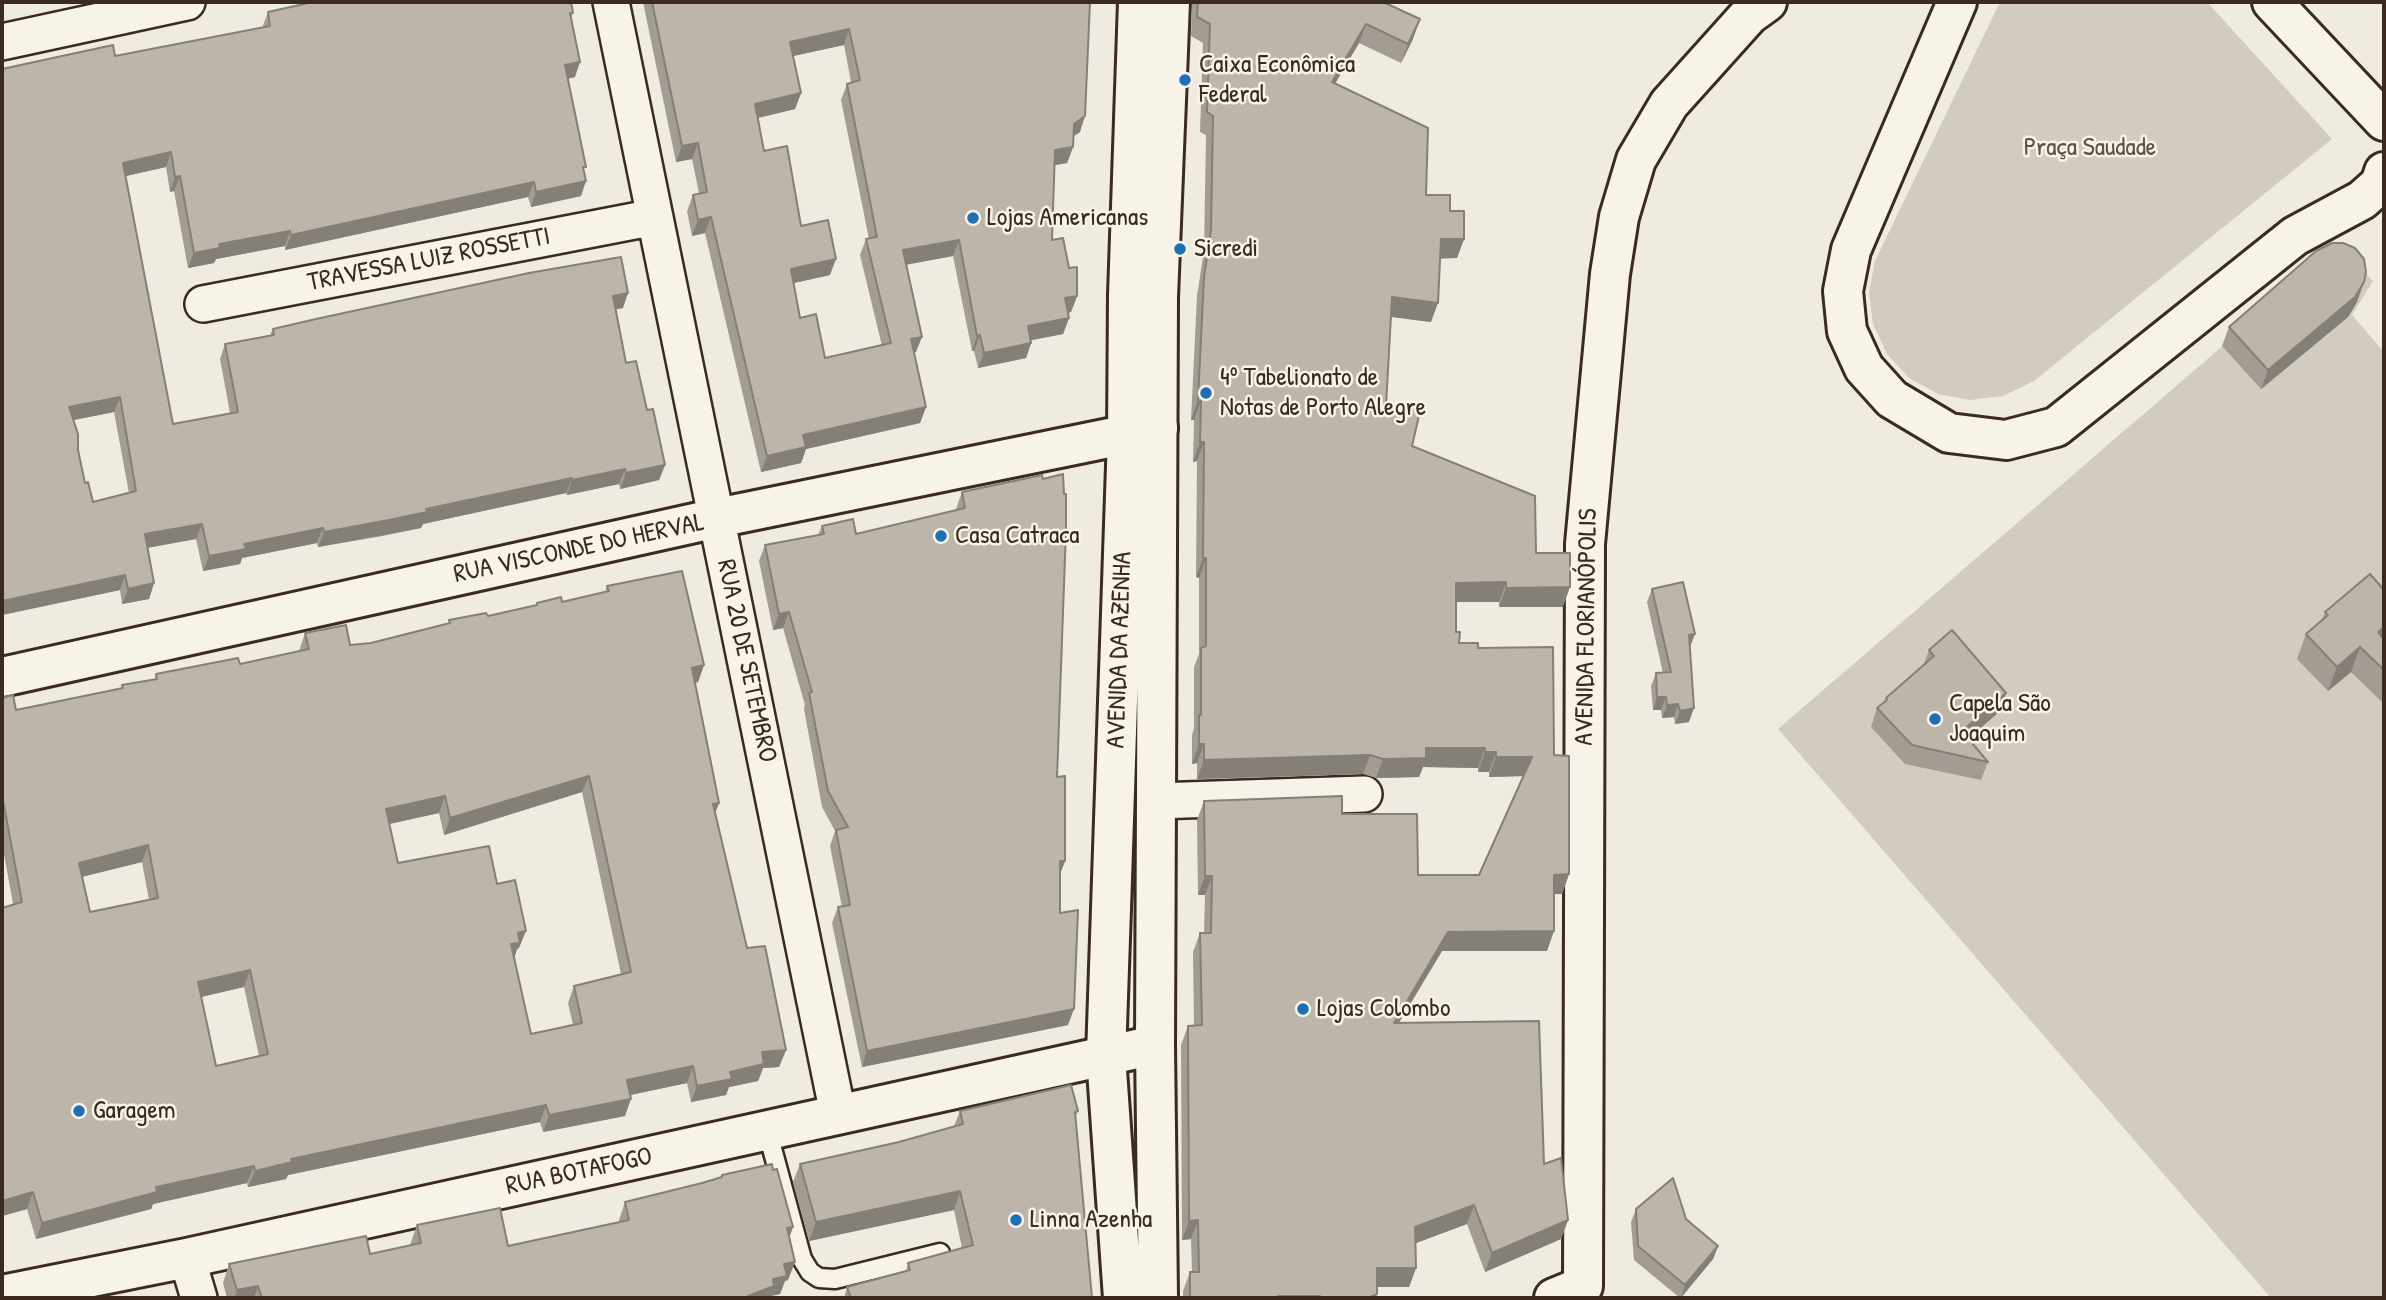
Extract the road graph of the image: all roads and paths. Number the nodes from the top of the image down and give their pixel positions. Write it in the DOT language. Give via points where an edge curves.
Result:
graph roads {
  1 [pos="187,2"];
  2 [pos="611,2"];
  3 [pos="1138,2"];
  4 [pos="1170,2"];
  5 [pos="1767,2"];
  6 [pos="1957,2"];
  7 [pos="2272,2"];
  8 [pos="2,42"];
  9 [pos="2378,114"];
  10 [pos="2384,147"];
  11 [pos="2384,173"];
  12 [pos="655,217"];
  13 [pos="2330,219"];
  14 [pos="2384,219"];
  15 [pos="203,304"];
  16 [pos="1142,432"];
  17 [pos="716,518"];
  18 [pos="2,677"];
  19 [pos="1364,794"];
  20 [pos="1156,801"];
  21 [pos="1155,1045"];
  22 [pos="1106,1056"];
  23 [pos="838,1114"];
  24 [pos="767,1130"];
  25 [pos="940,1252"];
  26 [pos="187,1258"];
  27 [pos="1579,1294"];
  28 [pos="2,1296"];
  29 [pos="199,1298"];
  30 [pos="1123,1298"];
  31 [pos="1158,1298"];
  1 -- 8 [label="street"];
  2 -- 12 [label="street, RUA 20 DE SETEMBRO"];
  3 -- 16 [label="main road, AVENIDA DA AZENHA" via="1128,295"];
  4 -- 16 [label="main road, AVENIDA DA AZENHA" via="1158,297"];
  5 -- 27 [label="main road, AVENIDA FLORIANÓPOLIS" via="1749,15 1669,104 1636,160 1619,217 1610,274 1585,544"];
  6 -- 13 [label="main road" via="1851,250 1843,291 1847,331 1864,368 1892,399 1950,433 2006,440 2056,427 2295,236"];
  7 -- 9 [label="main road"];
  9 -- 10 [label="main road"];
  11 -- 13 [label="main road" via="2380,184"];
  12 -- 15 [label="street, TRAVESSA LUIZ ROSSETTI"];
  12 -- 17 [label="street, RUA 20 DE SETEMBRO"];
  13 -- 14 [label="main road"];
  16 -- 17 [label="main road, RUA VISCONDE DO HERVAL"];
  16 -- 20 [label="main road, AVENIDA DA AZENHA"];
  16 -- 22 [label="main road, AVENIDA DA AZENHA"];
  17 -- 18 [label="main road, RUA VISCONDE DO HERVAL"];
  17 -- 23 [label="street, RUA 20 DE SETEMBRO"];
  19 -- 20 [label="street"];
  20 -- 21 [label="main road, AVENIDA DA AZENHA"];
  21 -- 22 [label="main road, RUA BOTAFOGO"];
  21 -- 31 [label="main road, AVENIDA DA AZENHA"];
  22 -- 23 [label="main road, RUA BOTAFOGO"];
  22 -- 30 [label="main road, AVENIDA DA AZENHA"];
  23 -- 24 [label="main road, RUA BOTAFOGO"];
  24 -- 25 [label="lane" via="802,1259 810,1272 835,1279"];
  24 -- 26 [label="main road, RUA BOTAFOGO"];
  26 -- 28 [label="main road, RUA BOTAFOGO"];
  26 -- 29 [label="street"];
}
